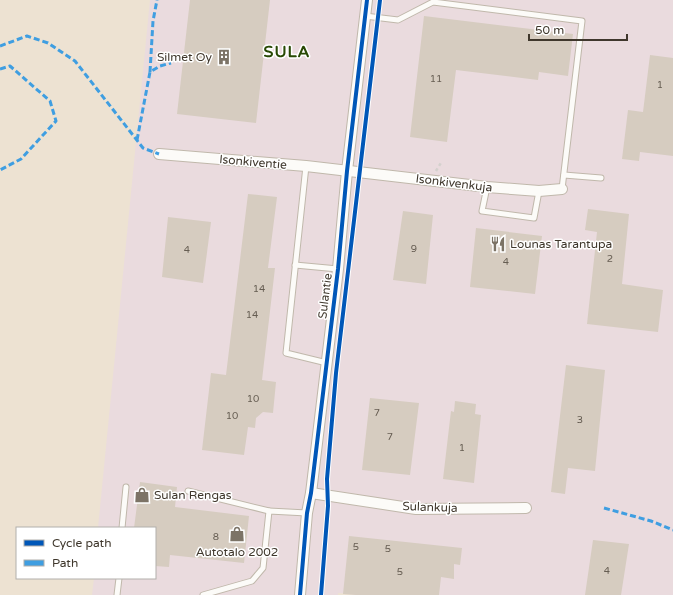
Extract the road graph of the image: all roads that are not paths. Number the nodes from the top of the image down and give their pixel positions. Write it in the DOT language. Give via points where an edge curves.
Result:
graph roads {
  1 [pos="364,0"];
  2 [pos="367,0"];
  3 [pos="365,16"];
  4 [pos="159,154"];
  5 [pos="306,166"];
  6 [pos="347,171"];
  7 [pos="564,175"];
  8 [pos="601,178"];
  9 [pos="487,187"];
  10 [pos="562,189"];
  11 [pos="539,191"];
  12 [pos="295,265"];
  13 [pos="338,269"];
  14 [pos="326,363"];
  15 [pos="126,487"];
  16 [pos="188,491"];
  17 [pos="311,492"];
  18 [pos="526,508"];
  19 [pos="269,510"];
  20 [pos="307,513"];
  21 [pos="122,527"];
  22 [pos="119,579"];
  23 [pos="118,595"];
  24 [pos="203,595"];
  25 [pos="300,595"];
  1 -- 2 [label="lane"];
  2 -- 3 [label="street, Sulantie"];
  3 -- 6 [label="street, Sulantie"];
  3 -- 7 [label="lane" via="398,20 433,2 582,21"];
  4 -- 5 [label="street, Isonkiventie"];
  5 -- 6 [label="street, Isonkiventie"];
  5 -- 12 [label="lane"];
  6 -- 9 [label="street, Isonkivenkuja"];
  6 -- 13 [label="street, Sulantie"];
  7 -- 8 [label="lane"];
  7 -- 10 [label="lane"];
  9 -- 11 [label="street, Isonkivenkuja"];
  9 -- 11 [label="lane" via="482,211 534,218"];
  10 -- 11 [label="street, Isonkivenkuja"];
  12 -- 13 [label="lane"];
  12 -- 14 [label="lane" via="286,353"];
  13 -- 14 [label="street, Sulantie"];
  14 -- 17 [label="street, Sulantie"];
  15 -- 21 [label="lane"];
  16 -- 19 [label="lane"];
  17 -- 18 [label="street, Sulankuja" via="416,509"];
  17 -- 20 [label="street, Sulantie"];
  19 -- 20 [label="lane"];
  19 -- 24 [label="lane" via="263,568 252,581"];
  20 -- 25 [label="street, Sulantie"];
  22 -- 23 [label="lane"];
}
